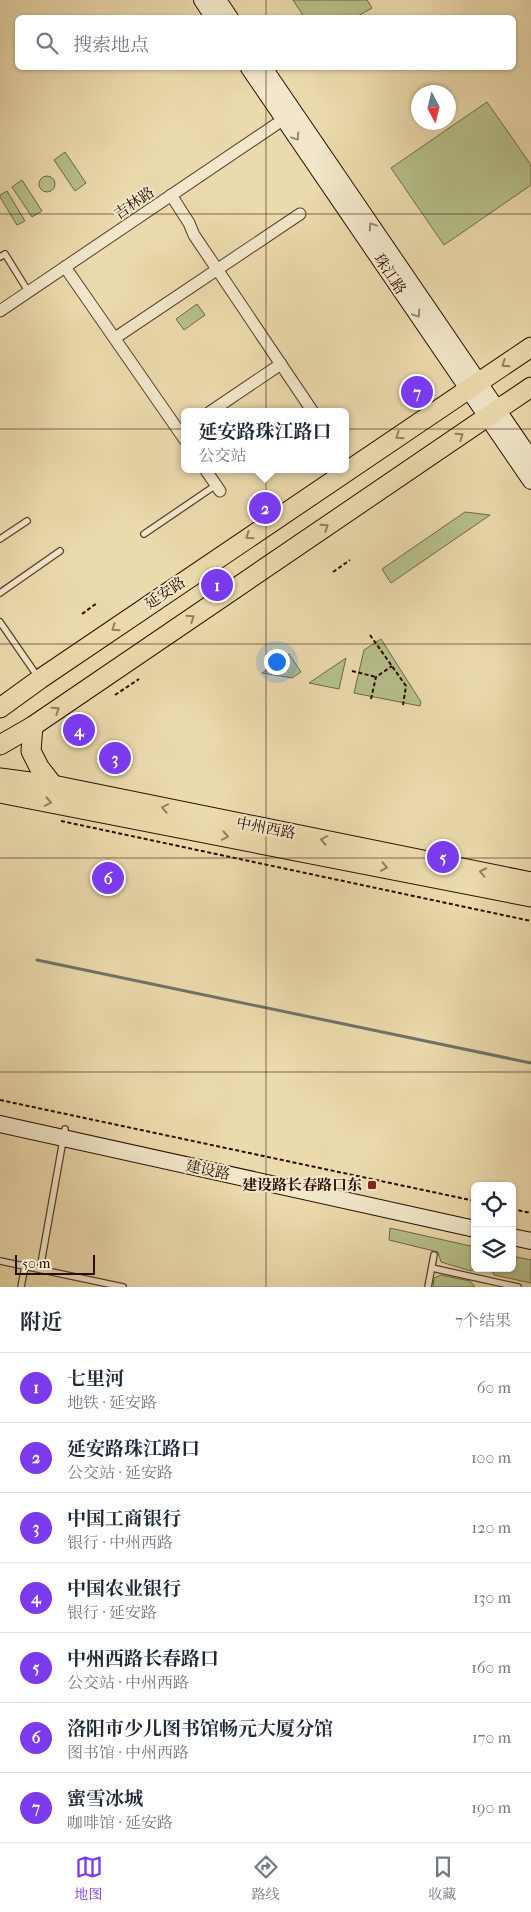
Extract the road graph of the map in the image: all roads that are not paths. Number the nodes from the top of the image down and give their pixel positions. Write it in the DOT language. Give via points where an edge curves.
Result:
graph roads {
  1 [pos="202,0"];
  2 [pos="218,0"];
  3 [pos="212,15"];
  4 [pos="228,15"];
  5 [pos="250,70"];
  6 [pos="265,70"];
  7 [pos="284,119"];
  8 [pos="172,195"];
  9 [pos="300,214"];
  10 [pos="0,258"];
  11 [pos="65,267"];
  12 [pos="217,270"];
  13 [pos="28,291"];
  14 [pos="0,311"];
  15 [pos="115,338"];
  16 [pos="531,347"];
  17 [pos="281,364"];
  18 [pos="474,386"];
  19 [pos="531,388"];
  20 [pos="216,408"];
  21 [pos="310,408"];
  22 [pos="493,413"];
  23 [pos="181,431"];
  24 [pos="531,459"];
  25 [pos="349,462"];
  26 [pos="208,473"];
  27 [pos="334,473"];
  28 [pos="531,481"];
  29 [pos="218,488"];
  30 [pos="27,521"];
  31 [pos="144,534"];
  32 [pos="0,539"];
  33 [pos="60,551"];
  34 [pos="0,593"];
  35 [pos="0,622"];
  36 [pos="40,679"];
  37 [pos="0,708"];
  38 [pos="33,726"];
  39 [pos="0,745"];
  40 [pos="0,778"];
  41 [pos="53,786"];
  42 [pos="0,793"];
  43 [pos="531,882"];
  44 [pos="531,897"];
  45 [pos="0,1115"];
  46 [pos="0,1124"];
  47 [pos="64,1134"];
  48 [pos="471,1217"];
  49 [pos="516,1227"];
  50 [pos="471,1228"];
  51 [pos="531,1231"];
  52 [pos="516,1238"];
  53 [pos="531,1241"];
  54 [pos="434,1255"];
  55 [pos="0,1261"];
  56 [pos="25,1266"];
  57 [pos="432,1268"];
  58 [pos="40,1269"];
  59 [pos="21,1287"];
  60 [pos="124,1287"];
  61 [pos="428,1287"];
  62 [pos="518,1287"];
  1 -- 3 [label="street"];
  2 -- 4 [label="street"];
  5 -- 7 [label="street, 珠江路"];
  18 -- 6 [label="street, 珠江路, one-way"];
  7 -- 8 [label="street, 吉林路"];
  7 -- 18 [label="street, 珠江路, one-way"];
  8 -- 11 [label="street, 吉林路"];
  8 -- 12 [label="street"];
  9 -- 12 [label="street"];
  10 -- 13 [label="lane" via="5,254"];
  11 -- 13 [label="street, 吉林路"];
  11 -- 15 [label="street"];
  12 -- 15 [label="street"];
  12 -- 17 [label="street"];
  13 -- 14 [label="street, 吉林路"];
  15 -- 23 [label="street"];
  16 -- 18 [label="main road, 延安路, one-way"];
  17 -- 20 [label="street"];
  17 -- 21 [label="street"];
  18 -- 22 [label="street, 珠江路"];
  18 -- 25 [label="main road, 延安路, one-way"];
  19 -- 22 [label="main road"];
  22 -- 24 [label="street, 珠江路"];
  22 -- 28 [label="street, 珠江路"];
  38 -- 22 [label="main road, one-way"];
  26 -- 29 [label="street"];
  27 -- 36 [label="main road, 延安路, one-way"];
  29 -- 31 [label="lane"];
  30 -- 32 [label="lane"];
  33 -- 34 [label="lane"];
  35 -- 36 [label="lane"];
  36 -- 37 [label="main road, 延安路"];
  38 -- 39 [label="main road"];
  38 -- 41 [label="main road" via="31,751"];
  40 -- 41 [label="main road, 中州西路"];
  43 -- 41 [label="main road, 中州西路, one-way"];
  42 -- 44 [label="main road, 中州西路, one-way"];
  45 -- 47 [label="street, 建设路"];
  46 -- 47 [label="street, 建设路"];
  47 -- 48 [label="street, 建设路"];
  47 -- 50 [label="street, 建设路"];
  47 -- 58 [label="lane"];
  49 -- 51 [label="street"];
  52 -- 53 [label="street"];
  54 -- 57 [label="lane"];
  55 -- 56 [label="lane"];
  56 -- 58 [label="lane"];
  56 -- 59 [label="lane"];
  57 -- 61 [label="lane"];
  57 -- 62 [label="lane"];
  58 -- 60 [label="lane"];
}
